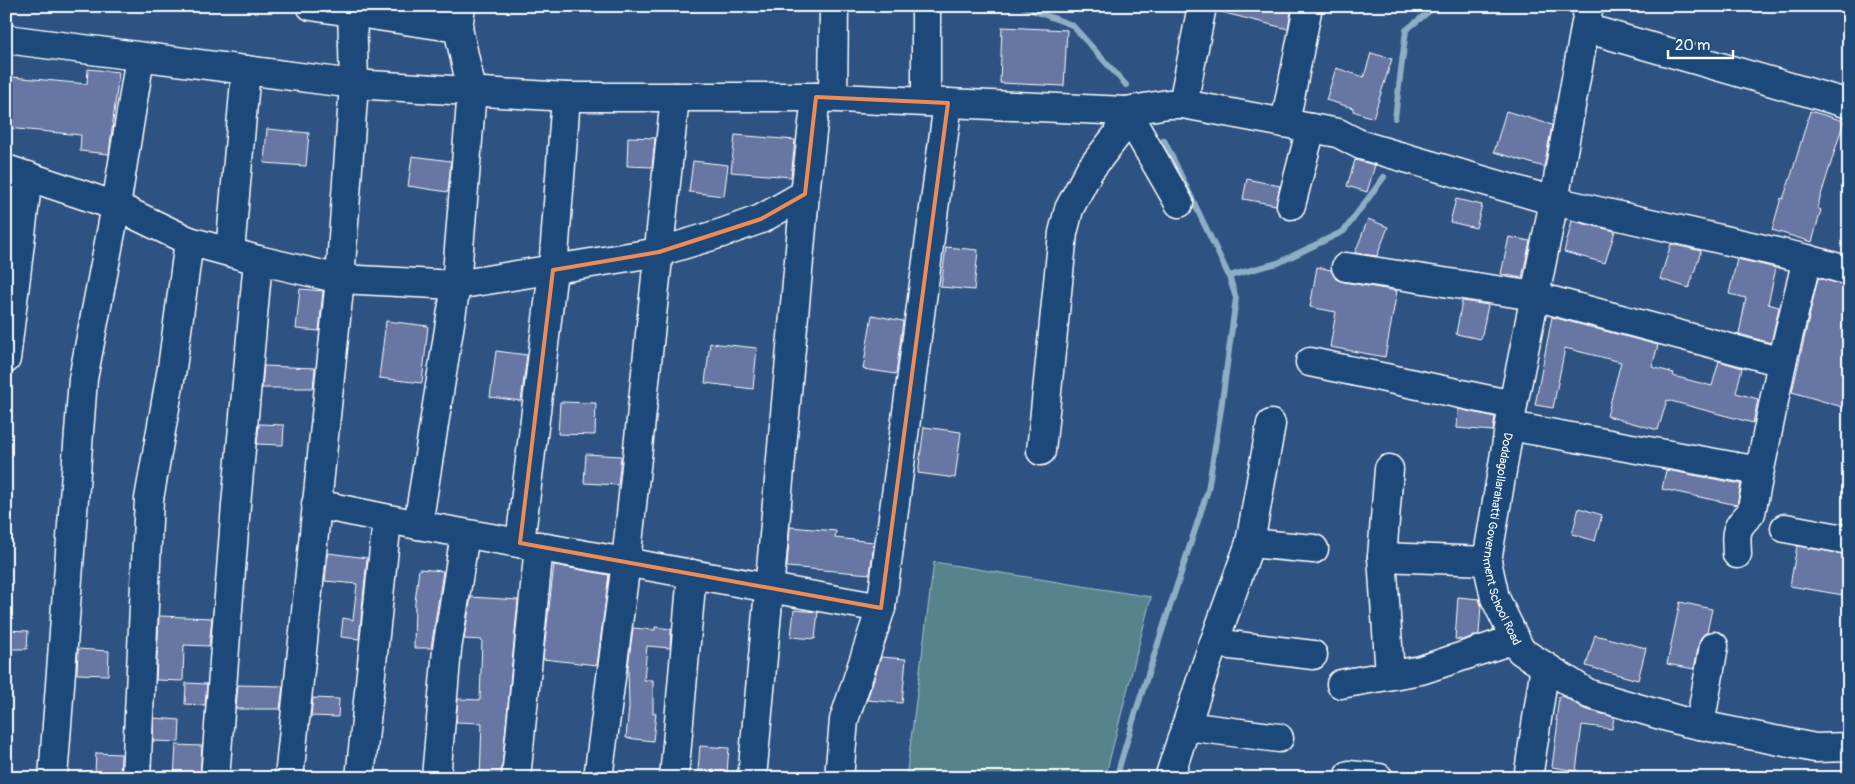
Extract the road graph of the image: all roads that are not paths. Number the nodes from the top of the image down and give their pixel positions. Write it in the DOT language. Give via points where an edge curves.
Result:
graph roads {
  1 [pos="311,6"];
  2 [pos="834,6"];
  3 [pos="926,6"];
  4 [pos="1202,6"];
  5 [pos="1308,6"];
  6 [pos="352,9"];
  7 [pos="459,17"];
  8 [pos="1587,17"];
  9 [pos="6,39"];
  10 [pos="140,57"];
  11 [pos="246,70"];
  12 [pos="354,84"];
  13 [pos="472,91"];
  14 [pos="566,97"];
  15 [pos="675,97"];
  16 [pos="825,97"];
  17 [pos="937,102"];
  18 [pos="1183,104"];
  19 [pos="1849,104"];
  20 [pos="1126,112"];
  21 [pos="1285,123"];
  22 [pos="1311,128"];
  23 [pos="17,173"];
  24 [pos="805,194"];
  25 [pos="1554,202"];
  26 [pos="1179,203"];
  27 [pos="1291,205"];
  28 [pos="116,206"];
  29 [pos="190,240"];
  30 [pos="230,252"];
  31 [pos="659,252"];
  32 [pos="1807,259"];
  33 [pos="258,260"];
  34 [pos="1346,267"];
  35 [pos="553,270"];
  36 [pos="1849,271"];
  37 [pos="340,279"];
  38 [pos="456,285"];
  39 [pos="1534,296"];
  40 [pos="6,359"];
  41 [pos="1310,362"];
  42 [pos="1782,362"];
  43 [pos="1512,415"];
  44 [pos="1271,424"];
  45 [pos="1041,451"];
  46 [pos="1389,469"];
  47 [pos="1760,472"];
  48 [pos="316,504"];
  49 [pos="387,520"];
  50 [pos="418,525"];
  51 [pos="1785,528"];
  52 [pos="465,534"];
  53 [pos="1849,540"];
  54 [pos="1250,543"];
  55 [pos="529,545"];
  56 [pos="1314,548"];
  57 [pos="1737,554"];
  58 [pos="1382,557"];
  59 [pos="1486,561"];
  60 [pos="626,562"];
  61 [pos="692,574"];
  62 [pos="769,588"];
  63 [pos="881,608"];
  64 [pos="1515,639"];
  65 [pos="1214,643"];
  66 [pos="1714,646"];
  67 [pos="1313,655"];
  68 [pos="1545,666"];
  69 [pos="1390,676"];
  70 [pos="1341,684"];
  71 [pos="1700,725"];
  72 [pos="1186,726"];
  73 [pos="1279,738"];
  74 [pos="1849,747"];
  75 [pos="1349,775"];
  76 [pos="53,778"];
  77 [pos="136,778"];
  78 [pos="215,778"];
  79 [pos="289,778"];
  80 [pos="360,778"];
  81 [pos="436,778"];
  82 [pos="516,778"];
  83 [pos="598,778"];
  84 [pos="674,778"];
  85 [pos="752,778"];
  86 [pos="839,778"];
  87 [pos="1169,778"];
  88 [pos="1379,778"];
  89 [pos="1528,778"];
  1 -- 6 [label="street"];
  2 -- 16 [label="street"];
  3 -- 17 [label="street"];
  4 -- 18 [label="street"];
  5 -- 21 [label="street"];
  6 -- 7 [label="street"];
  6 -- 12 [label="street"];
  7 -- 13 [label="street"];
  8 -- 19 [label="street"];
  8 -- 25 [label="street, Doddagollarahatti Government School Road"];
  9 -- 10 [label="street"];
  10 -- 11 [label="street"];
  10 -- 28 [label="street"];
  11 -- 12 [label="street"];
  11 -- 30 [label="street"];
  12 -- 13 [label="street"];
  12 -- 37 [label="street"];
  13 -- 14 [label="street"];
  13 -- 38 [label="street"];
  14 -- 15 [label="street"];
  14 -- 35 [label="street"];
  15 -- 16 [label="street"];
  15 -- 31 [label="street"];
  16 -- 17 [label="street"];
  16 -- 24 [label="street"];
  17 -- 20 [label="street"];
  17 -- 63 [label="street"];
  18 -- 20 [label="street"];
  18 -- 21 [label="street"];
  20 -- 26 [label="street"];
  20 -- 45 [label="street" via="1116,135 1090,171 1069,209 1063,233"];
  21 -- 22 [label="street"];
  22 -- 25 [label="street" via="1338,133 1361,145"];
  22 -- 27 [label="street"];
  23 -- 28 [label="street"];
  23 -- 40 [label="street"];
  24 -- 31 [label="street" via="761,219"];
  24 -- 62 [label="street"];
  25 -- 32 [label="street"];
  25 -- 39 [label="street, Doddagollarahatti Government School Road"];
  28 -- 29 [label="street"];
  28 -- 76 [label="street" via="83,379"];
  29 -- 30 [label="street"];
  29 -- 77 [label="street" via="149,499"];
  30 -- 33 [label="street"];
  31 -- 35 [label="street"];
  31 -- 60 [label="street"];
  32 -- 36 [label="street"];
  32 -- 42 [label="street"];
  33 -- 37 [label="street"];
  33 -- 78 [label="street"];
  34 -- 39 [label="street"];
  35 -- 38 [label="street"];
  35 -- 55 [label="street"];
  37 -- 38 [label="street"];
  37 -- 48 [label="street"];
  38 -- 50 [label="street"];
  39 -- 42 [label="street"];
  39 -- 43 [label="street, Doddagollarahatti Government School Road"];
  41 -- 43 [label="street"];
  42 -- 47 [label="street"];
  43 -- 47 [label="street"];
  43 -- 59 [label="street, Doddagollarahatti Government School Road"];
  44 -- 54 [label="street"];
  46 -- 58 [label="street"];
  47 -- 57 [label="street" via="1751,513 1736,532"];
  48 -- 49 [label="street"];
  48 -- 79 [label="street"];
  49 -- 50 [label="street"];
  49 -- 80 [label="street"];
  50 -- 52 [label="street"];
  51 -- 53 [label="street"];
  52 -- 55 [label="street"];
  52 -- 81 [label="street" via="447,649"];
  54 -- 56 [label="street"];
  54 -- 65 [label="street"];
  55 -- 60 [label="street"];
  55 -- 82 [label="street"];
  58 -- 59 [label="street"];
  58 -- 69 [label="street"];
  59 -- 64 [label="street, Doddagollarahatti Government School Road" via="1495,598"];
  60 -- 61 [label="street"];
  60 -- 83 [label="street"];
  61 -- 62 [label="street"];
  61 -- 84 [label="street"];
  62 -- 63 [label="street"];
  62 -- 85 [label="street"];
  63 -- 86 [label="street" via="844,720"];
  64 -- 68 [label="street, Doddagollarahatti Government School Road" via="1521,651"];
  64 -- 69 [label="street" via="1421,670"];
  65 -- 67 [label="street"];
  65 -- 72 [label="street"];
  66 -- 71 [label="street"];
  68 -- 71 [label="street, Doddagollarahatti Government School Road" via="1589,694"];
  68 -- 89 [label="street"];
  69 -- 70 [label="street"];
  71 -- 74 [label="street, Doddagollarahatti Government School Road" via="1815,748"];
  72 -- 73 [label="street"];
  72 -- 87 [label="street"];
  75 -- 88 [label="street"];
}
